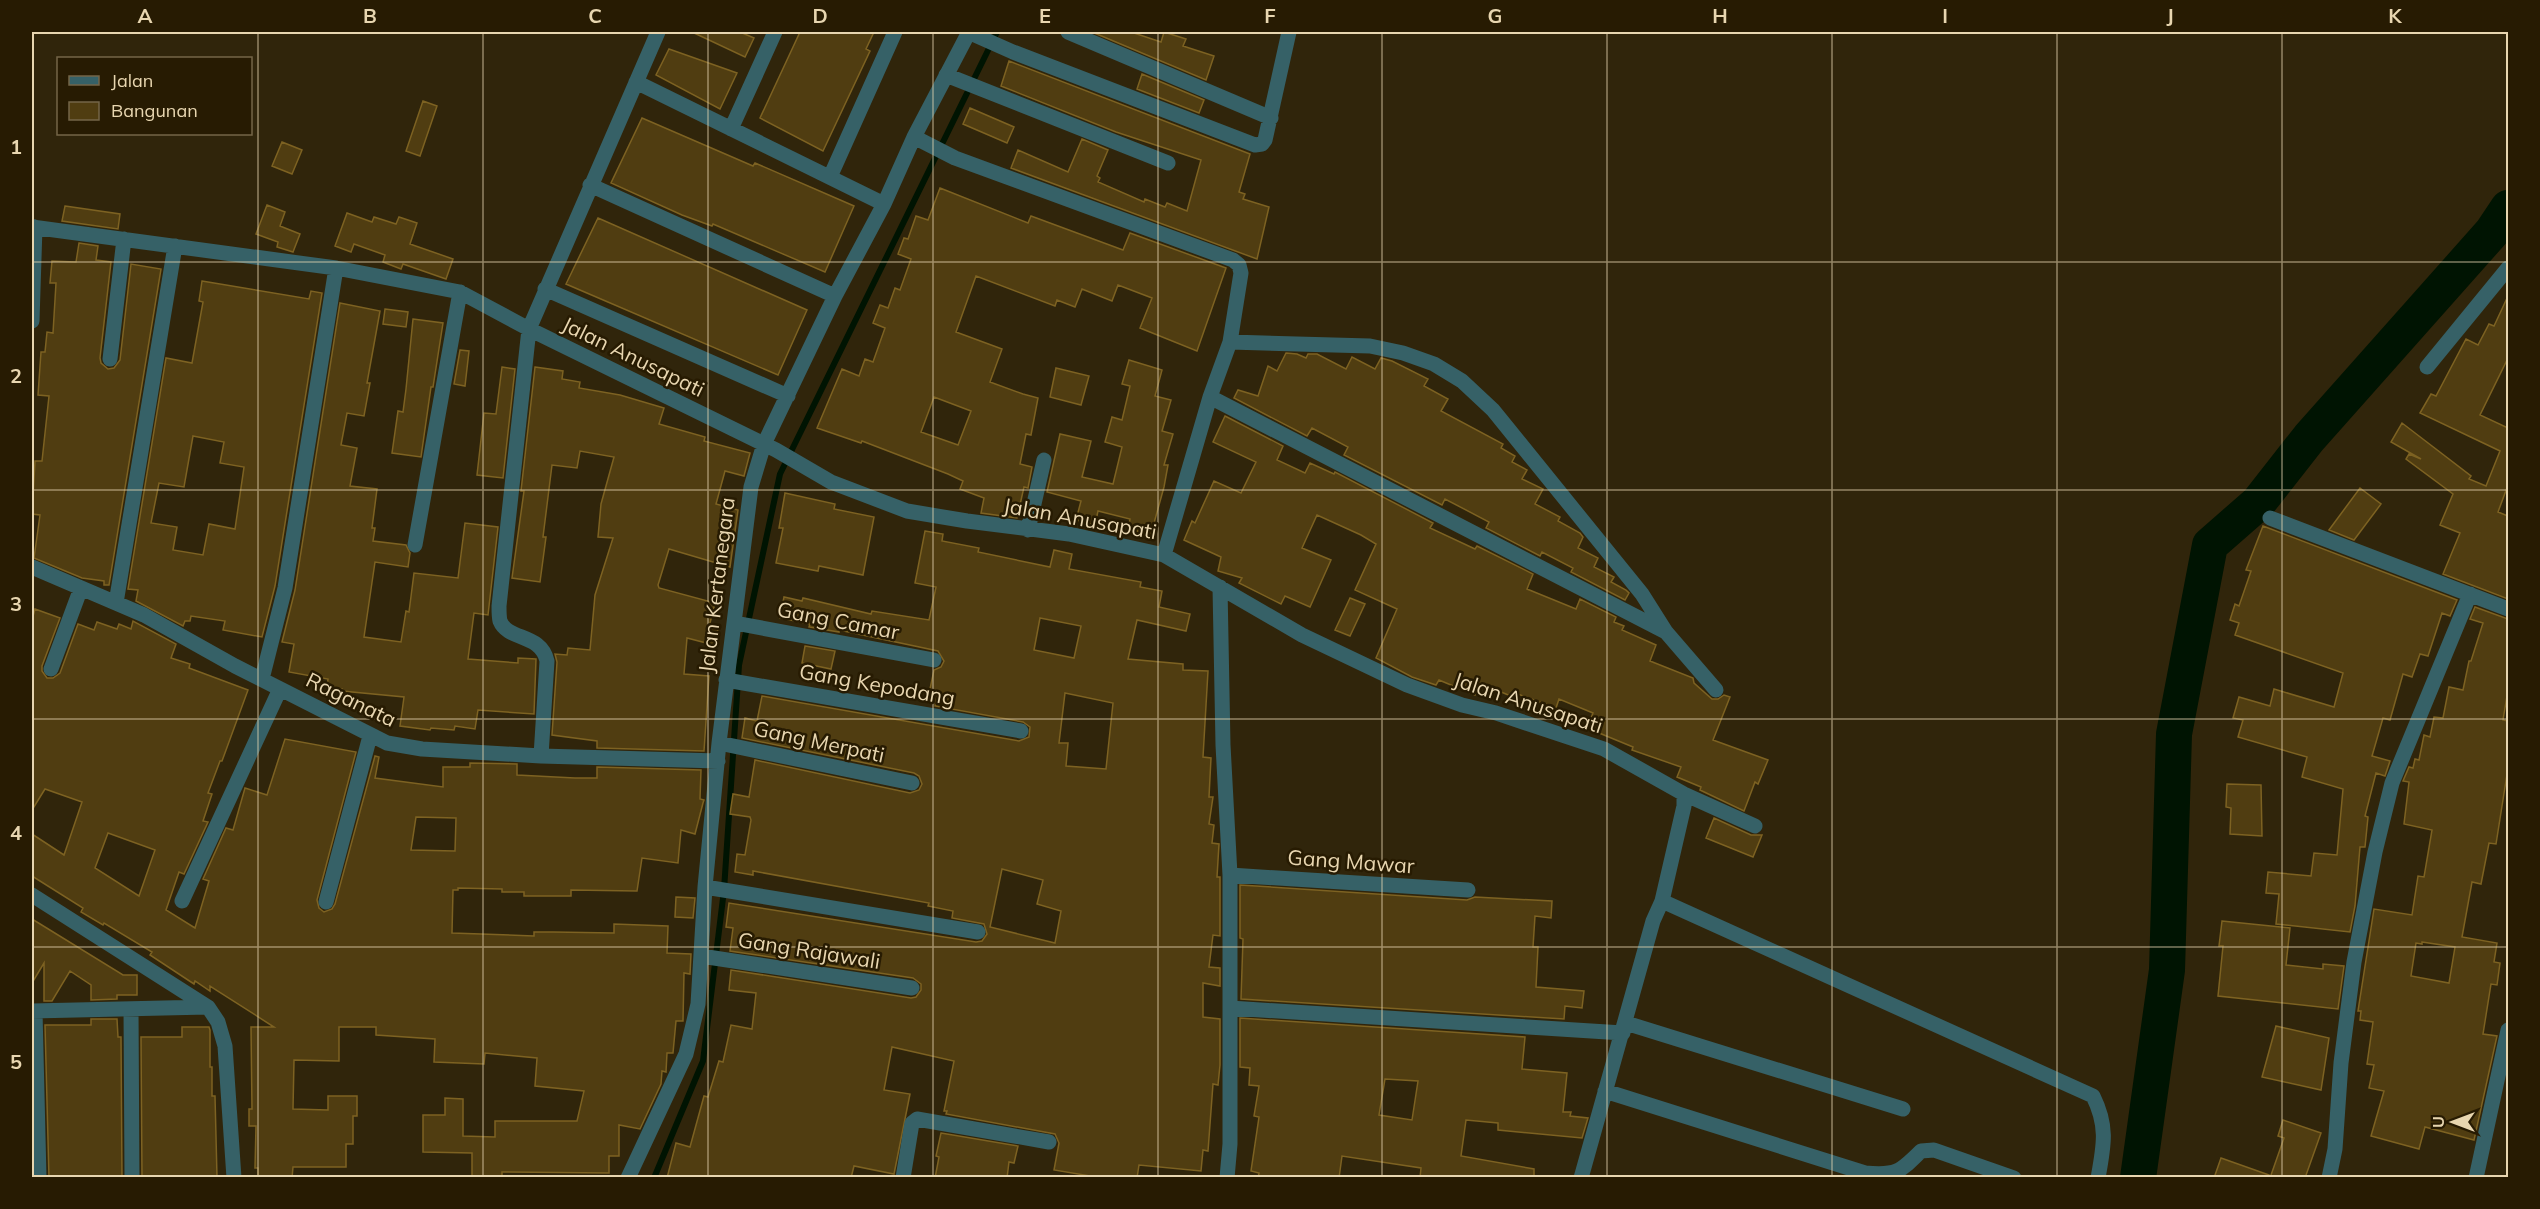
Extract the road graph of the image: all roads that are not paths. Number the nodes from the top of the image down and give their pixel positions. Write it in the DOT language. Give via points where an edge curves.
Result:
graph roads {
  1 [pos="658,32"];
  2 [pos="776,32"];
  3 [pos="895,32"];
  4 [pos="968,32"];
  5 [pos="1068,32"];
  6 [pos="1289,32"];
  7 [pos="952,77"];
  8 [pos="636,82"];
  9 [pos="1271,118"];
  10 [pos="731,129"];
  11 [pos="916,138"];
  12 [pos="1168,163"];
  13 [pos="830,177"];
  14 [pos="590,184"];
  15 [pos="884,204"];
  16 [pos="33,227"];
  17 [pos="124,239"];
  18 [pos="175,246"];
  19 [pos="336,268"];
  20 [pos="2508,268"];
  21 [pos="545,289"];
  22 [pos="460,292"];
  23 [pos="835,296"];
  24 [pos="32,321"];
  25 [pos="529,329"];
  26 [pos="1230,342"];
  27 [pos="110,359"];
  28 [pos="2427,367"];
  29 [pos="788,396"];
  30 [pos="1210,397"];
  31 [pos="770,447"];
  32 [pos="1044,460"];
  33 [pos="2270,518"];
  34 [pos="1028,530"];
  35 [pos="416,545"];
  36 [pos="1164,555"];
  37 [pos="32,567"];
  38 [pos="1220,587"];
  39 [pos="81,588"];
  40 [pos="2469,594"];
  41 [pos="116,603"];
  42 [pos="2508,609"];
  43 [pos="741,624"];
  44 [pos="1666,632"];
  45 [pos="934,660"];
  46 [pos="51,669"];
  47 [pos="262,679"];
  48 [pos="735,681"];
  49 [pos="280,689"];
  50 [pos="1716,690"];
  51 [pos="1020,731"];
  52 [pos="370,736"];
  53 [pos="723,744"];
  54 [pos="541,756"];
  55 [pos="718,761"];
  56 [pos="912,783"];
  57 [pos="1684,794"];
  58 [pos="1755,826"];
  59 [pos="1230,875"];
  60 [pos="709,888"];
  61 [pos="1468,890"];
  62 [pos="32,895"];
  63 [pos="182,901"];
  64 [pos="1662,901"];
  65 [pos="326,902"];
  66 [pos="978,932"];
  67 [pos="704,956"];
  68 [pos="912,988"];
  69 [pos="208,1007"];
  70 [pos="1230,1008"];
  71 [pos="131,1009"];
  72 [pos="33,1011"];
  73 [pos="1625,1028"];
  74 [pos="2508,1030"];
  75 [pos="1605,1091"];
  76 [pos="1903,1109"];
  77 [pos="1049,1142"];
  78 [pos="629,1177"];
  79 [pos="1584,1177"];
  80 [pos="39,1178"];
  81 [pos="132,1178"];
  82 [pos="234,1178"];
  83 [pos="903,1178"];
  84 [pos="1227,1178"];
  85 [pos="2014,1178"];
  86 [pos="2098,1178"];
  87 [pos="2329,1178"];
  88 [pos="2476,1178"];
  1 -- 8 [label="street"];
  2 -- 10 [label="street"];
  3 -- 13 [label="street"];
  4 -- 7 [label="street, Jalan Kertanegara"];
  4 -- 9 [label="street" via="1255,145 1265,140"];
  5 -- 9 [label="street"];
  6 -- 9 [label="street"];
  7 -- 11 [label="street, Jalan Kertanegara"];
  7 -- 12 [label="street"];
  8 -- 10 [label="street"];
  8 -- 14 [label="street"];
  10 -- 13 [label="street"];
  11 -- 15 [label="street, Jalan Kertanegara"];
  11 -- 26 [label="street" via="955,158 1233,260 1241,273"];
  13 -- 15 [label="street"];
  14 -- 21 [label="street"];
  14 -- 23 [label="street"];
  15 -- 23 [label="street, Jalan Kertanegara"];
  16 -- 17 [label="street, Jalan Anusapati"];
  16 -- 24 [label="street"];
  17 -- 18 [label="street, Jalan Anusapati"];
  17 -- 27 [label="street"];
  18 -- 19 [label="street, Jalan Anusapati"];
  18 -- 41 [label="street"];
  19 -- 22 [label="street, Jalan Anusapati"];
  19 -- 47 [label="street" via="285,588"];
  20 -- 28 [label="street"];
  21 -- 25 [label="street"];
  21 -- 29 [label="street"];
  22 -- 25 [label="street, Jalan Anusapati"];
  22 -- 35 [label="street"];
  23 -- 29 [label="street, Jalan Kertanegara"];
  25 -- 31 [label="street, Jalan Anusapati"];
  25 -- 54 [label="street" via="499,606 500,621 505,627 538,644 545,652"];
  26 -- 30 [label="street"];
  26 -- 44 [label="street" via="1370,346 1434,364 1462,381 1493,410 1642,594"];
  29 -- 31 [label="street, Jalan Kertanegara"];
  30 -- 36 [label="street"];
  30 -- 44 [label="street"];
  31 -- 34 [label="street, Jalan Anusapati" via="852,491 907,511"];
  31 -- 43 [label="street, Jalan Kertanegara" via="751,487"];
  32 -- 34 [label="street"];
  33 -- 40 [label="street"];
  34 -- 36 [label="street, Jalan Anusapati" via="1070,534"];
  36 -- 38 [label="street, Jalan Anusapati"];
  37 -- 39 [label="street, Raganata"];
  38 -- 57 [label="street, Jalan Anusapati" via="1302,635 1407,685 1604,749"];
  38 -- 59 [label="street"];
  39 -- 41 [label="street, Raganata"];
  39 -- 46 [label="street"];
  40 -- 42 [label="street"];
  40 -- 87 [label="street" via="2392,783 2378,841 2354,962"];
  41 -- 47 [label="street, Raganata"];
  43 -- 45 [label="street, Gang Camar"];
  43 -- 48 [label="street, Jalan Kertanegara"];
  44 -- 50 [label="street"];
  47 -- 49 [label="street, Raganata"];
  48 -- 51 [label="street, Gang Kepodang"];
  48 -- 53 [label="street, Jalan Kertanegara"];
  49 -- 52 [label="street, Raganata"];
  49 -- 63 [label="street"];
  52 -- 54 [label="street, Raganata" via="422,749"];
  52 -- 65 [label="street"];
  53 -- 55 [label="street, Jalan Kertanegara"];
  53 -- 56 [label="street, Gang Merpati"];
  54 -- 55 [label="street, Raganata"];
  55 -- 60 [label="street, Jalan Kertanegara"];
  57 -- 58 [label="street, Jalan Anusapati"];
  57 -- 64 [label="street"];
  59 -- 61 [label="street, Gang Mawar"];
  59 -- 70 [label="street"];
  60 -- 66 [label="street"];
  60 -- 67 [label="street, Jalan Kertanegara"];
  62 -- 69 [label="street"];
  64 -- 73 [label="street" via="1653,921"];
  64 -- 86 [label="street" via="2093,1096 2102,1113 2104,1142"];
  67 -- 68 [label="street, Gang Rajawali"];
  67 -- 78 [label="street, Jalan Kertanegara" via="687,1054"];
  69 -- 71 [label="street"];
  69 -- 82 [label="street" via="218,1022 225,1046"];
  70 -- 73 [label="street"];
  70 -- 84 [label="street"];
  71 -- 72 [label="street"];
  71 -- 81 [label="street"];
  72 -- 80 [label="street"];
  73 -- 75 [label="street"];
  73 -- 76 [label="street"];
  74 -- 88 [label="street"];
  75 -- 79 [label="street"];
  75 -- 85 [label="street" via="1865,1173 1891,1175 1901,1171 1921,1151 1934,1150"];
  77 -- 83 [label="street" via="917,1119 912,1123"];
}
